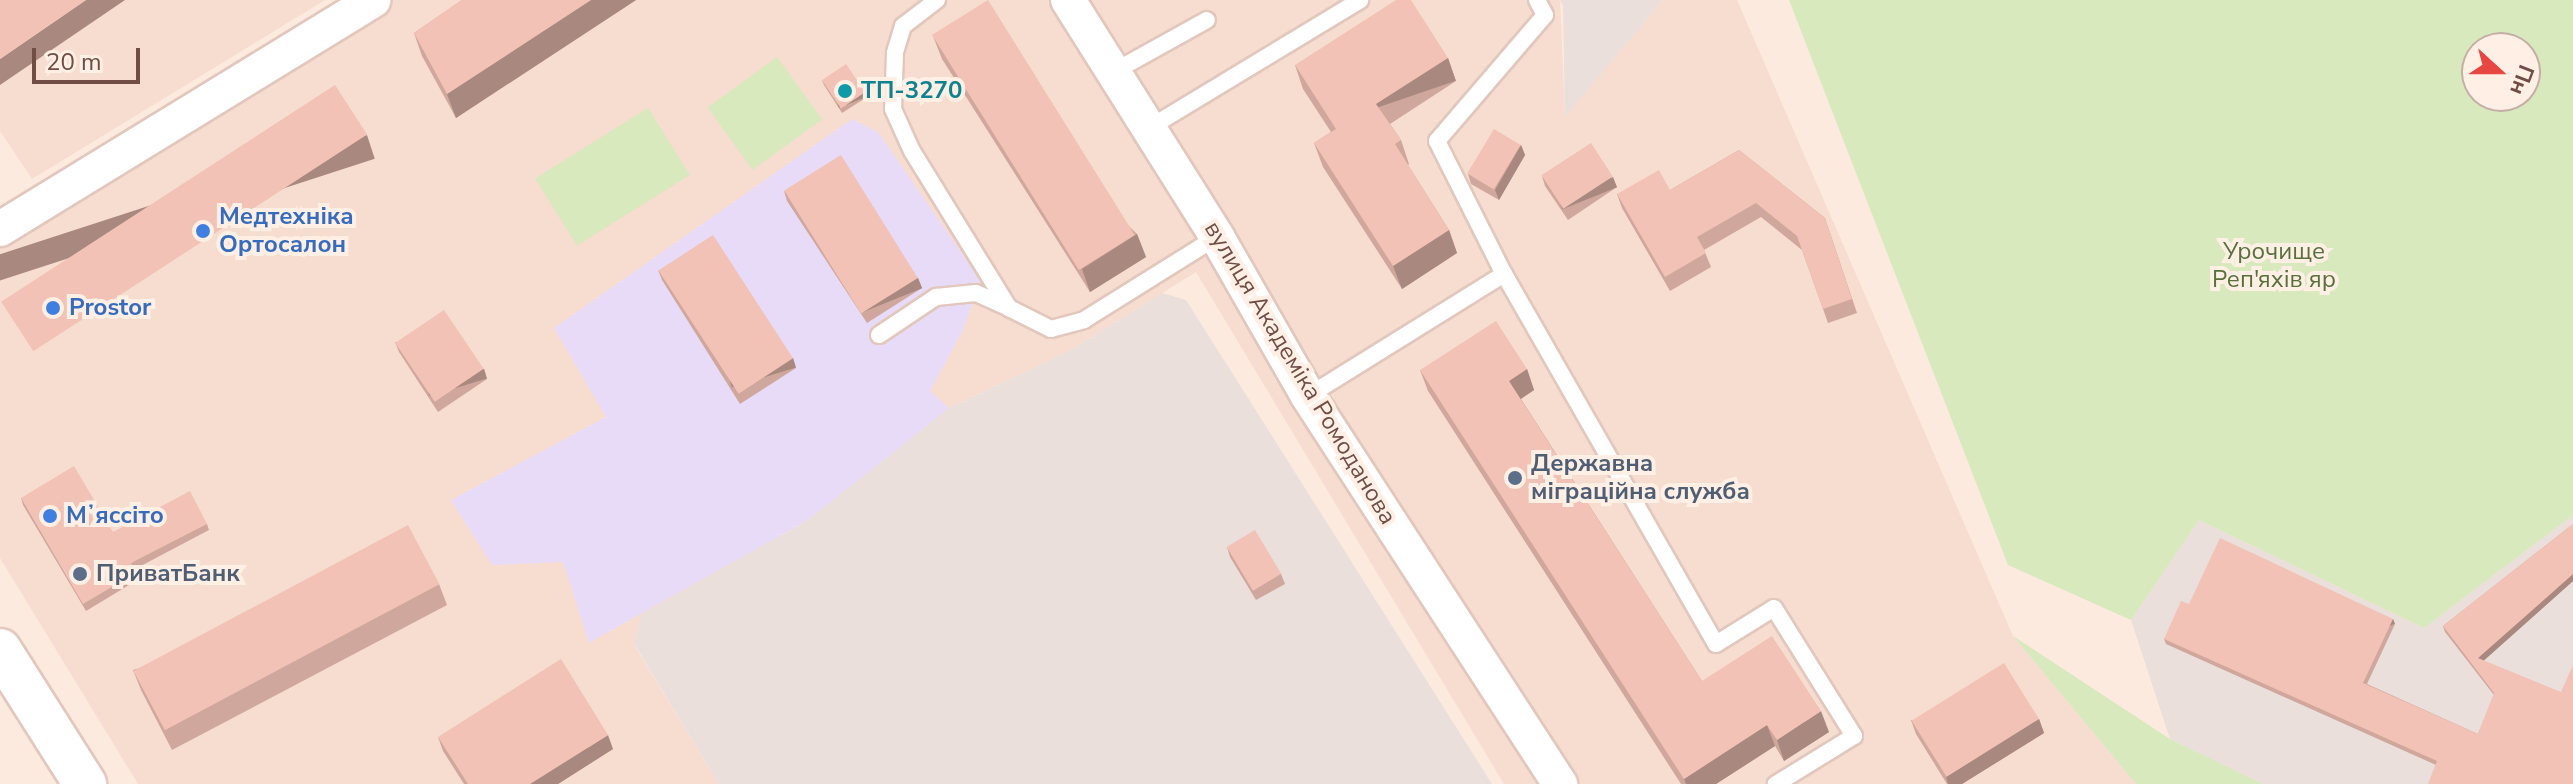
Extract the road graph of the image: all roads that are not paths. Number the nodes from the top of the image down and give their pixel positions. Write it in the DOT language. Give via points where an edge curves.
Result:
graph roads {
  1 [pos="373,0"];
  2 [pos="937,0"];
  3 [pos="1068,0"];
  4 [pos="1360,0"];
  5 [pos="1537,0"];
  6 [pos="1207,20"];
  7 [pos="1115,71"];
  8 [pos="1149,128"];
  9 [pos="0,229"];
  10 [pos="1217,237"];
  11 [pos="1504,274"];
  12 [pos="1009,308"];
  13 [pos="879,335"];
  14 [pos="1308,396"];
  15 [pos="0,650"];
  16 [pos="85,784"];
  17 [pos="1560,784"];
  18 [pos="1776,784"];
  1 -- 9 [label="street"];
  2 -- 12 [label="lane" via="903,26 895,53 893,109 912,151"];
  3 -- 7 [label="street, вулиця Академіка Ромоданова"];
  4 -- 8 [label="lane"];
  5 -- 11 [label="lane" via="1545,15 1437,141"];
  6 -- 7 [label="lane"];
  7 -- 8 [label="street, вулиця Академіка Ромоданова"];
  8 -- 10 [label="street, вулиця Академіка Ромоданова"];
  10 -- 12 [label="lane" via="1084,320 1051,329"];
  10 -- 14 [label="street, вулиця Академіка Ромоданова"];
  11 -- 14 [label="lane"];
  11 -- 18 [label="lane" via="1716,644 1774,608 1854,736"];
  12 -- 13 [label="lane" via="976,293 936,297"];
  14 -- 17 [label="street, вулиця Академіка Ромоданова"];
  15 -- 16 [label="street"];
}
